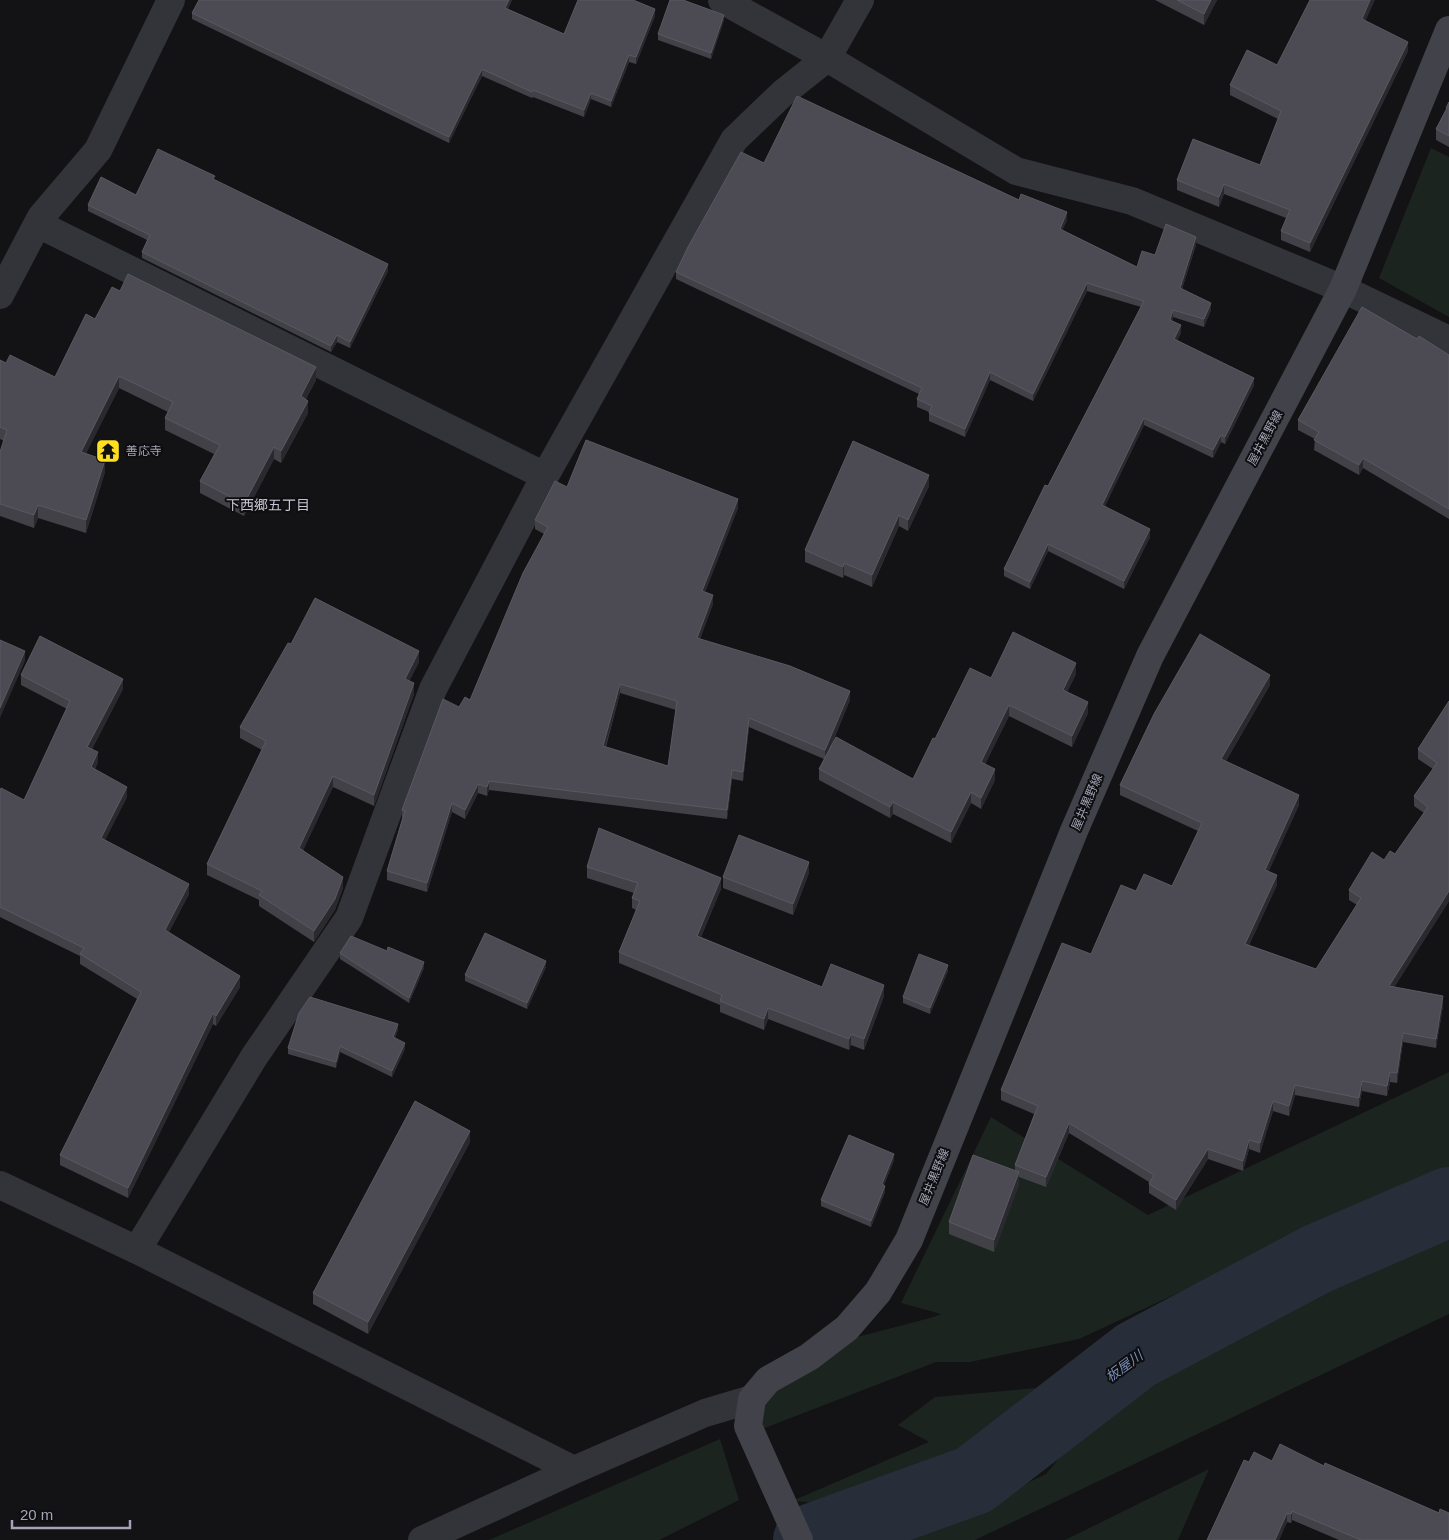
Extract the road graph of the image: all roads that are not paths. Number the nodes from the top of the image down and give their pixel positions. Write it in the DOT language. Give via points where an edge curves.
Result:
graph roads {
  1 [pos="171,0"];
  2 [pos="722,0"];
  3 [pos="860,0"];
  4 [pos="1449,30"];
  5 [pos="828,58"];
  6 [pos="38,224"];
  7 [pos="1343,288"];
  8 [pos="0,295"];
  9 [pos="1449,340"];
  10 [pos="545,476"];
  11 [pos="0,1185"];
  12 [pos="137,1250"];
  13 [pos="750,1413"];
  14 [pos="574,1470"];
  15 [pos="422,1540"];
  16 [pos="799,1540"];
  1 -- 6 [label="street" via="98,150"];
  2 -- 5 [label="street"];
  3 -- 5 [label="street"];
  4 -- 7 [label="main road, 屋井黒野線"];
  5 -- 7 [label="street" via="1016,171 1132,201"];
  5 -- 10 [label="street" via="783,93 734,140"];
  6 -- 8 [label="street"];
  6 -- 10 [label="street"];
  7 -- 9 [label="street"];
  7 -- 13 [label="main road, 屋井黒野線" via="1150,656 1074,831 909,1240 878,1292 847,1328 809,1357 768,1380"];
  10 -- 12 [label="street" via="433,689 349,918 254,1057"];
  11 -- 12 [label="street"];
  12 -- 14 [label="street"];
  13 -- 14 [label="street" via="705,1413"];
  13 -- 16 [label="main road"];
  14 -- 15 [label="street"];
}
